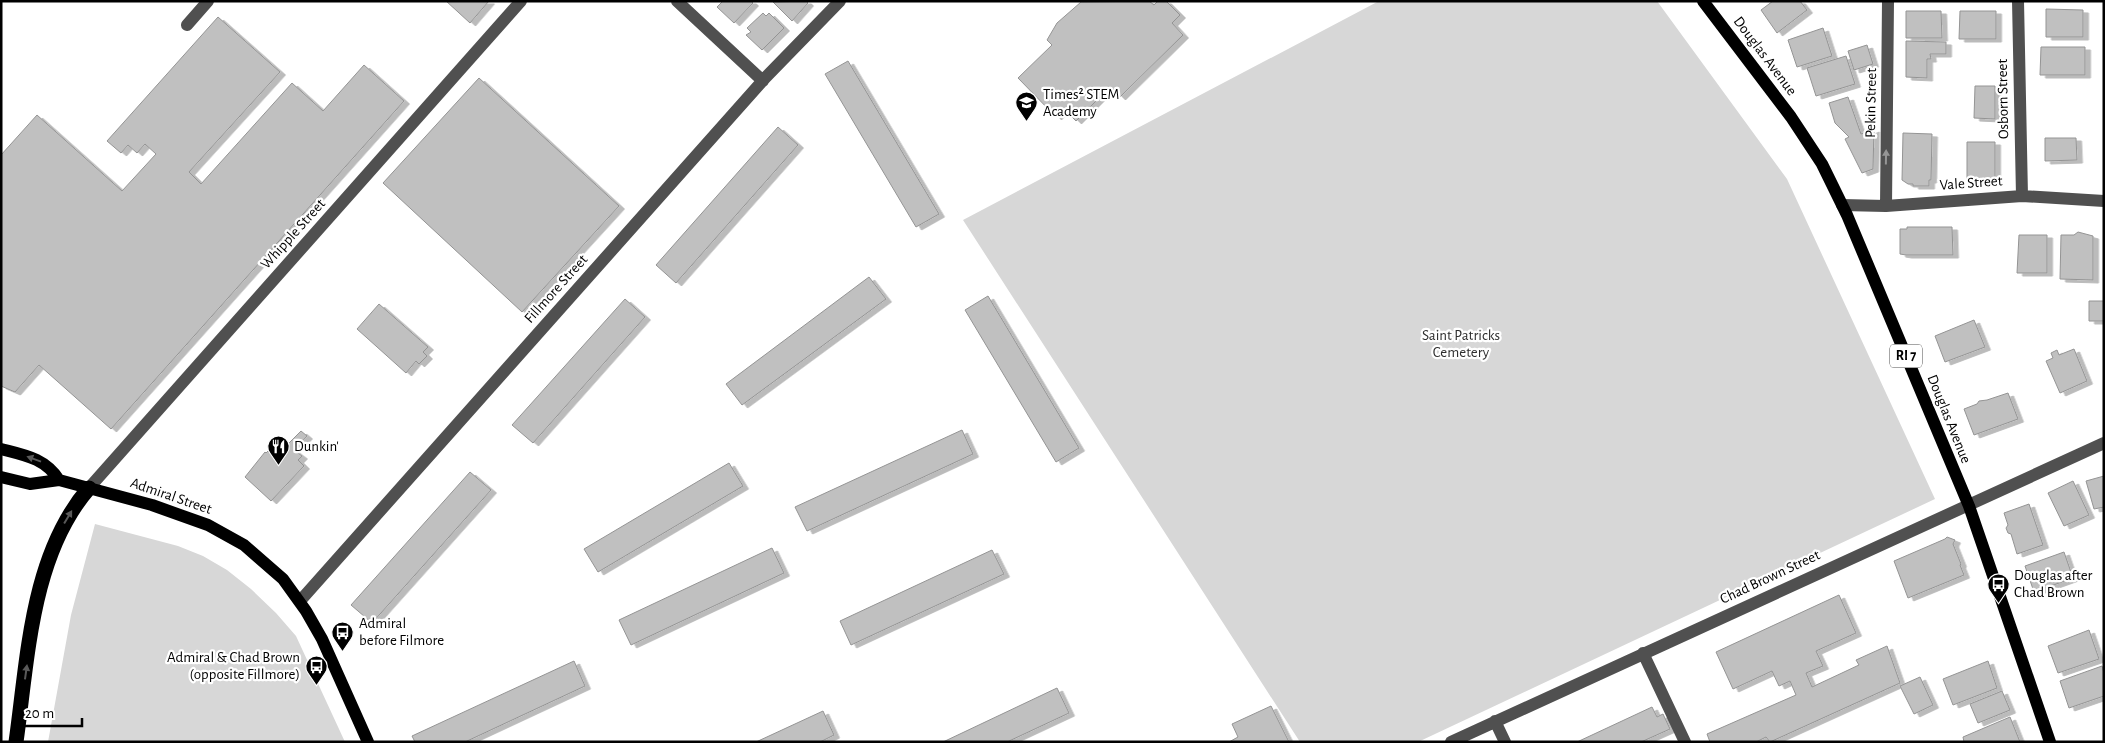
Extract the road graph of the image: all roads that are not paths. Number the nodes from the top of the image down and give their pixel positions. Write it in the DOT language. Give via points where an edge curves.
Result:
graph roads {
  1 [pos="208,1"];
  2 [pos="521,1"];
  3 [pos="677,1"];
  4 [pos="840,1"];
  5 [pos="1703,1"];
  6 [pos="1888,1"];
  7 [pos="2018,1"];
  8 [pos="187,25"];
  9 [pos="763,80"];
  10 [pos="2022,196"];
  11 [pos="2104,201"];
  12 [pos="1842,205"];
  13 [pos="1886,206"];
  14 [pos="2104,443"];
  15 [pos="1,449"];
  16 [pos="1,477"];
  17 [pos="59,480"];
  18 [pos="89,488"];
  19 [pos="1968,506"];
  20 [pos="300,601"];
  21 [pos="1643,653"];
  22 [pos="1495,721"];
  23 [pos="16,742"];
  24 [pos="368,742"];
  25 [pos="1450,742"];
  26 [pos="1505,742"];
  27 [pos="1685,742"];
  28 [pos="2050,742"];
  1 -- 8 [label="street"];
  2 -- 18 [label="street, Whipple Street"];
  3 -- 9 [label="street"];
  4 -- 9 [label="street, Fillmore Street"];
  5 -- 12 [label="main road, Douglas Avenue / RI 7" via="1791,118 1822,164"];
  13 -- 6 [label="street, Pekin Street, one-way"];
  7 -- 10 [label="street, Osborn Street"];
  9 -- 20 [label="street, Fillmore Street"];
  10 -- 11 [label="street, Vale Street"];
  10 -- 13 [label="street, Vale Street"];
  12 -- 13 [label="street, Vale Street"];
  12 -- 19 [label="main road, Douglas Avenue / RI 7"];
  14 -- 19 [label="street, Chad Brown Street"];
  17 -- 15 [label="main road, one-way" via="41,461"];
  16 -- 17 [label="main road, Admiral Street" via="30,484"];
  17 -- 18 [label="main road, Admiral Street"];
  18 -- 20 [label="main road, Admiral Street" via="176,512 222,532 270,566"];
  23 -- 18 [label="highway, one-way" via="34,615 45,568 65,521"];
  19 -- 21 [label="street, Chad Brown Street"];
  19 -- 28 [label="main road, Douglas Avenue / RI 7"];
  20 -- 24 [label="main road, Admiral Street" via="322,639"];
  21 -- 22 [label="street, Chad Brown Street"];
  21 -- 27 [label="street"];
  22 -- 25 [label="street, Chad Brown Street"];
  22 -- 26 [label="street"];
}
